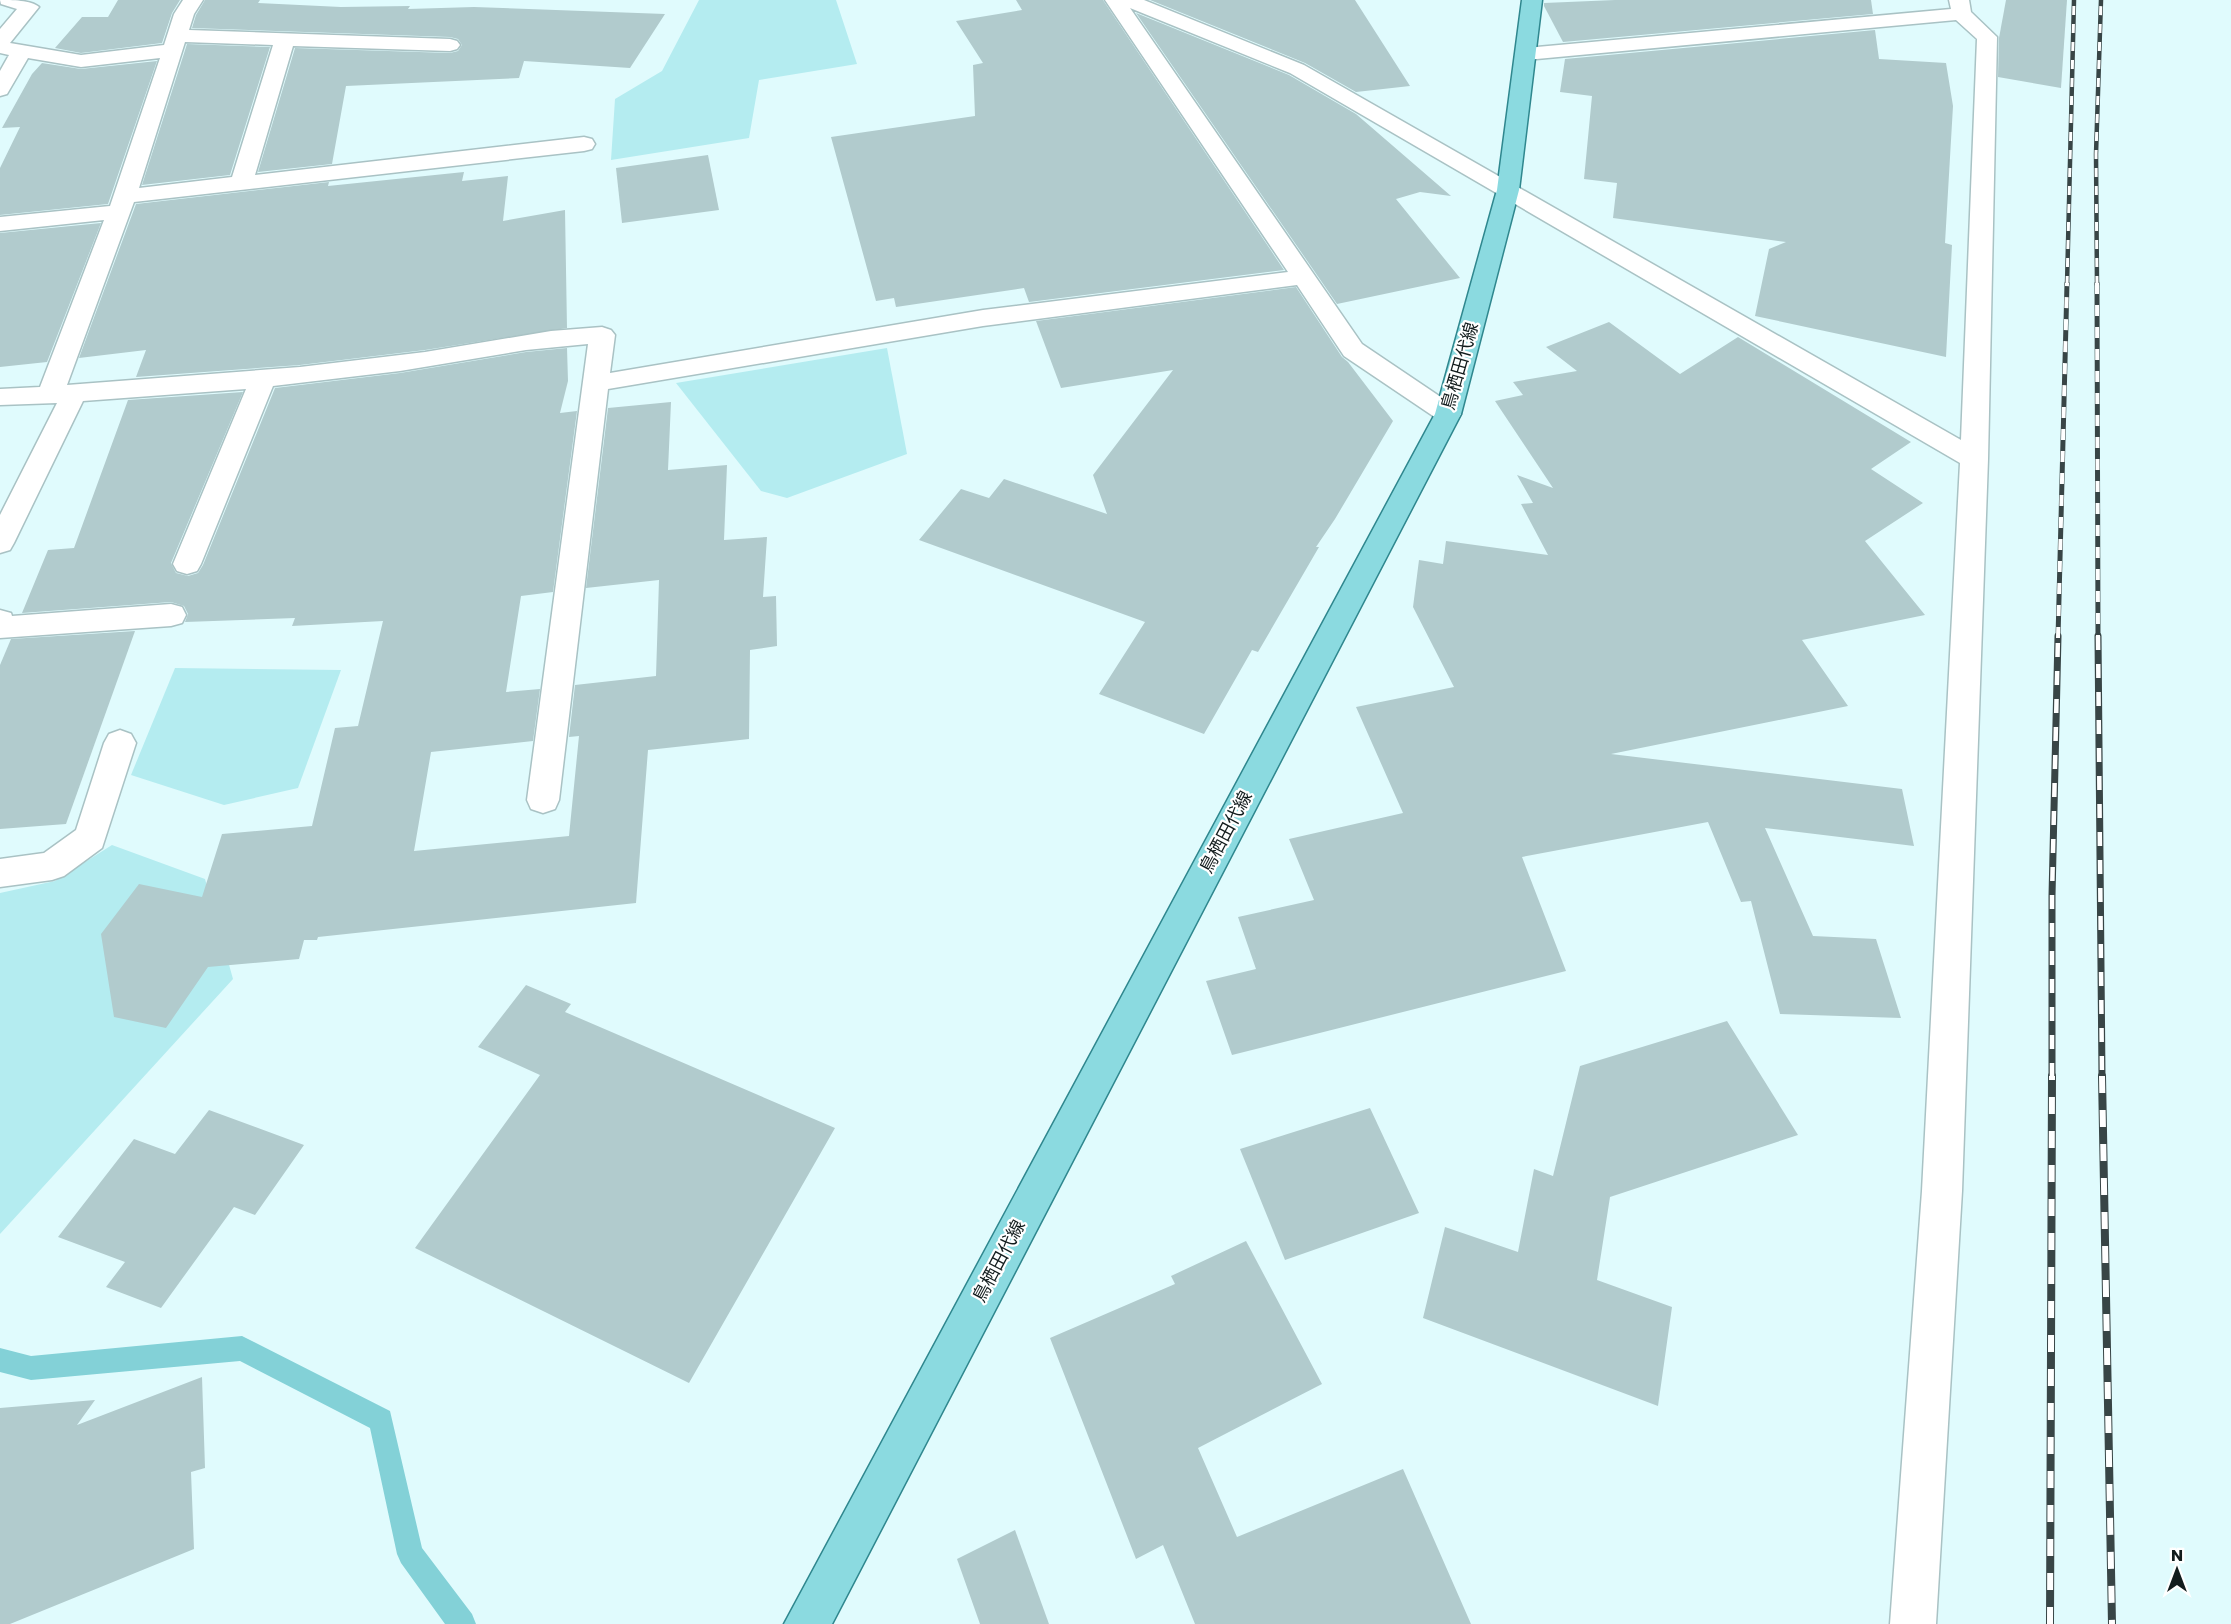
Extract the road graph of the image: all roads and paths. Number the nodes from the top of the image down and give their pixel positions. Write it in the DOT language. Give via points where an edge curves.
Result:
graph roads {
  1 [pos="8,0"];
  2 [pos="193,0"];
  3 [pos="1115,0"];
  4 [pos="1127,0"];
  5 [pos="1532,0"];
  6 [pos="1960,7"];
  7 [pos="284,41"];
  8 [pos="0,42"];
  9 [pos="174,43"];
  10 [pos="450,45"];
  11 [pos="0,47"];
  12 [pos="21,52"];
  13 [pos="1526,54"];
  14 [pos="0,90"];
  15 [pos="584,144"];
  16 [pos="242,183"];
  17 [pos="1508,190"];
  18 [pos="121,204"];
  19 [pos="0,224"];
  20 [pos="1305,277"];
  21 [pos="262,381"];
  22 [pos="597,383"];
  23 [pos="62,395"];
  24 [pos="0,398"];
  25 [pos="1448,414"];
  26 [pos="1974,459"];
  27 [pos="0,543"];
  28 [pos="187,564"];
  29 [pos="171,615"];
  30 [pos="0,621"];
  31 [pos="120,743"];
  32 [pos="543,800"];
  33 [pos="0,873"];
  34 [pos="807,1624"];
  35 [pos="1913,1624"];
  1 -- 8 [label="street" via="29,7"];
  2 -- 9 [label="street"];
  3 -- 20 [label="street"];
  4 -- 17 [label="street" via="1297,69"];
  5 -- 13 [label="main road, 鳥栖田代線"];
  6 -- 13 [label="street"];
  6 -- 26 [label="street" via="1987,37"];
  7 -- 9 [label="street"];
  7 -- 10 [label="street"];
  7 -- 16 [label="street"];
  9 -- 12 [label="street" via="81,61"];
  9 -- 18 [label="street"];
  11 -- 12 [label="street"];
  12 -- 14 [label="street"];
  13 -- 17 [label="main road, 鳥栖田代線"];
  15 -- 16 [label="street"];
  16 -- 18 [label="street"];
  17 -- 25 [label="main road, 鳥栖田代線"];
  17 -- 26 [label="street"];
  18 -- 19 [label="street"];
  18 -- 23 [label="street"];
  20 -- 22 [label="street" via="983,318"];
  20 -- 25 [label="street" via="1353,351"];
  21 -- 22 [label="street" via="408,362 560,336 602,335"];
  21 -- 23 [label="street"];
  21 -- 28 [label="street"];
  22 -- 32 [label="street"];
  23 -- 24 [label="street"];
  23 -- 27 [label="street"];
  25 -- 34 [label="main road, 鳥栖田代線"];
  26 -- 35 [label="street" via="1942,1191"];
  29 -- 30 [label="street" via="4,628"];
  31 -- 33 [label="street" via="90,838 52,866"];
}
